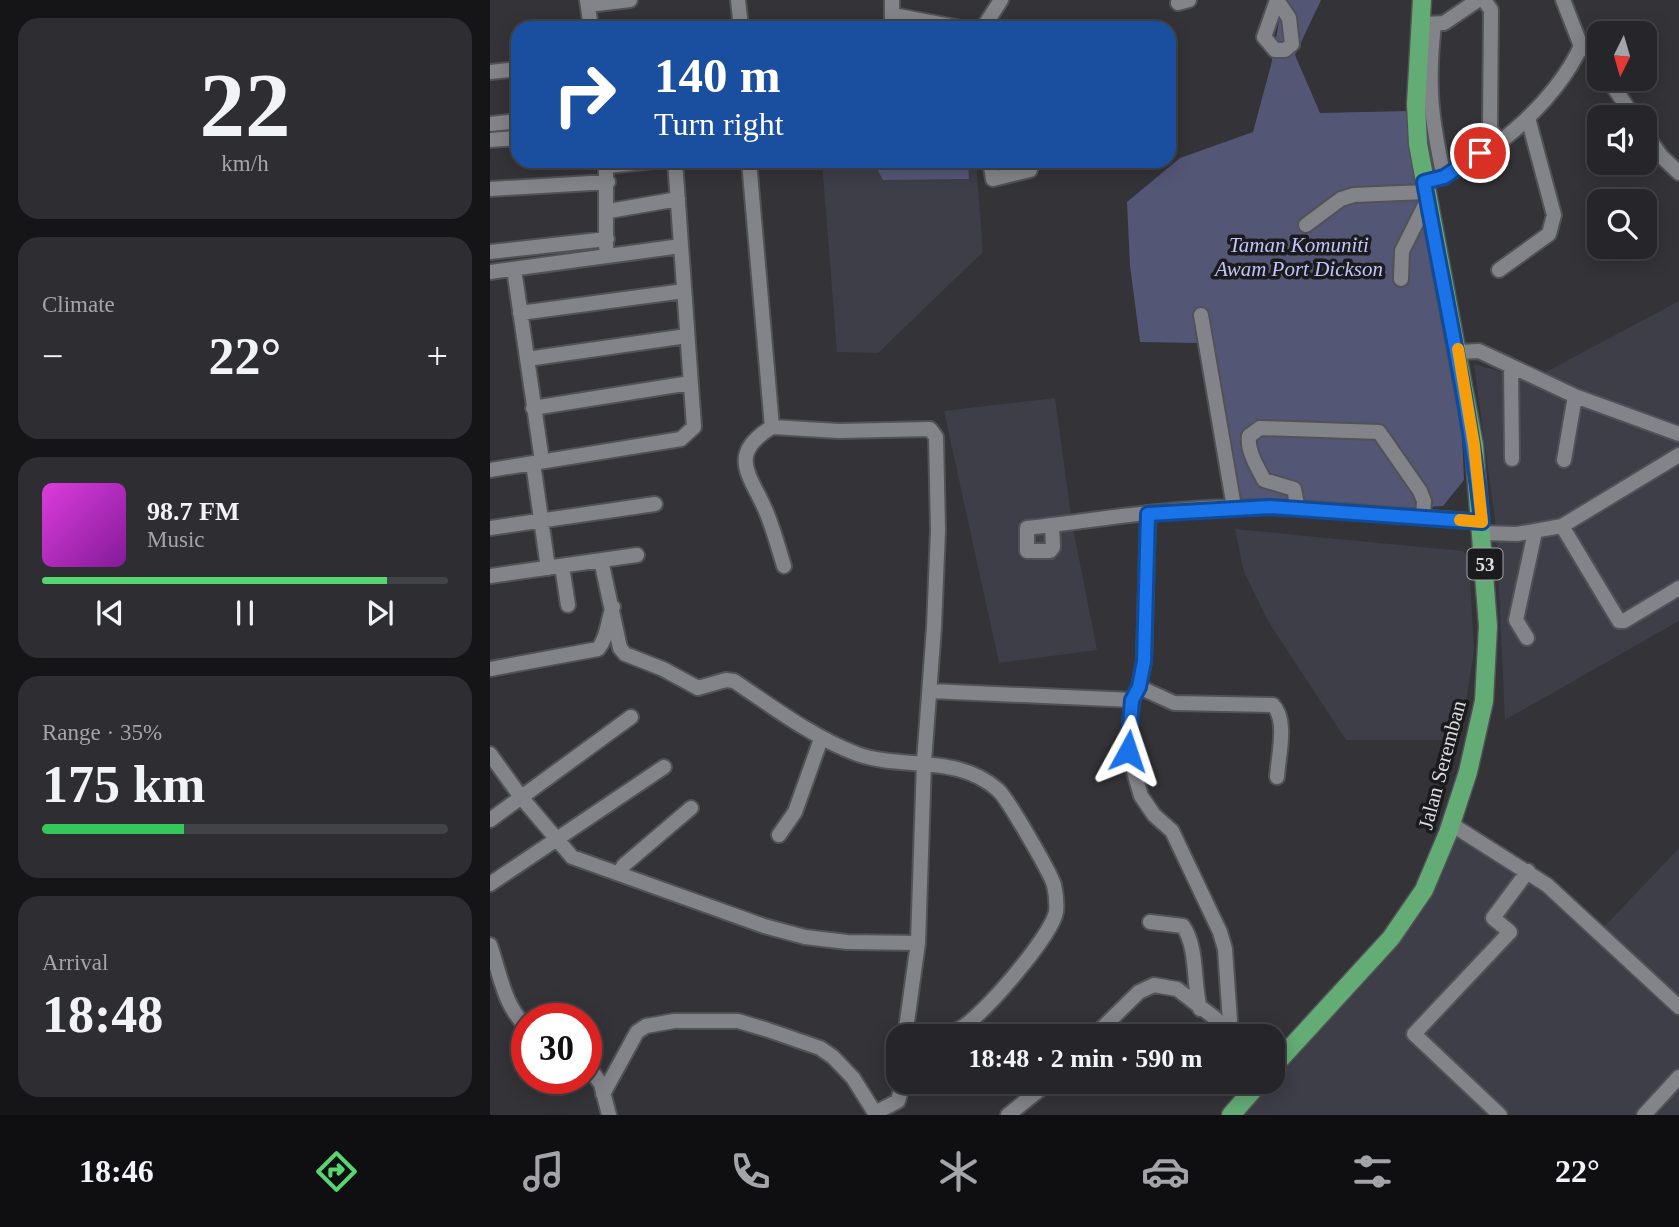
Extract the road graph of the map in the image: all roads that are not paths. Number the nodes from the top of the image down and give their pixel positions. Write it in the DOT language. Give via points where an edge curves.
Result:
graph roads {
  1 [pos="630,0"];
  2 [pos="738,0"];
  3 [pos="1001,0"];
  4 [pos="1422,0"];
  5 [pos="1481,0"];
  6 [pos="1563,0"];
  7 [pos="588,2"];
  8 [pos="892,14"];
  9 [pos="590,21"];
  10 [pos="740,21"];
  11 [pos="926,21"];
  12 [pos="988,21"];
  13 [pos="1427,25"];
  14 [pos="1581,46"];
  15 [pos="1587,48"];
  16 [pos="511,70"];
  17 [pos="490,72"];
  18 [pos="1621,91"];
  19 [pos="1632,105"];
  20 [pos="1528,118"];
  21 [pos="511,122"];
  22 [pos="490,124"];
  23 [pos="1657,137"];
  24 [pos="511,138"];
  25 [pos="490,140"];
  26 [pos="1499,142"];
  27 [pos="1657,150"];
  28 [pos="1661,156"];
  29 [pos="607,168"];
  30 [pos="676,168"];
  31 [pos="750,168"];
  32 [pos="991,168"];
  33 [pos="1030,170"];
  34 [pos="1679,173"];
  35 [pos="1444,177"];
  36 [pos="608,182"];
  37 [pos="490,189"];
  38 [pos="1425,192"];
  39 [pos="678,199"];
  40 [pos="608,211"];
  41 [pos="1306,225"];
  42 [pos="607,239"];
  43 [pos="681,246"];
  44 [pos="490,252"];
  45 [pos="605,256"];
  46 [pos="514,270"];
  47 [pos="1499,270"];
  48 [pos="490,272"];
  49 [pos="1401,279"];
  50 [pos="684,291"];
  51 [pos="520,313"];
  52 [pos="1201,315"];
  53 [pos="687,336"];
  54 [pos="1459,352"];
  55 [pos="527,359"];
  56 [pos="1511,366"];
  57 [pos="690,383"];
  58 [pos="1575,396"];
  59 [pos="533,408"];
  60 [pos="772,427"];
  61 [pos="1679,434"];
  62 [pos="1512,459"];
  63 [pos="1678,459"];
  64 [pos="1564,460"];
  65 [pos="538,462"];
  66 [pos="490,470"];
  67 [pos="655,504"];
  68 [pos="1234,508"];
  69 [pos="1298,509"];
  70 [pos="1148,514"];
  71 [pos="1423,518"];
  72 [pos="541,521"];
  73 [pos="1052,525"];
  74 [pos="1562,526"];
  75 [pos="1483,527"];
  76 [pos="490,528"];
  77 [pos="1535,532"];
  78 [pos="638,555"];
  79 [pos="601,560"];
  80 [pos="784,566"];
  81 [pos="555,567"];
  82 [pos="490,576"];
  83 [pos="1679,588"];
  84 [pos="568,605"];
  85 [pos="613,607"];
  86 [pos="1527,638"];
  87 [pos="490,668"];
  88 [pos="930,691"];
  89 [pos="1136,694"];
  90 [pos="631,717"];
  91 [pos="821,739"];
  92 [pos="490,754"];
  93 [pos="924,762"];
  94 [pos="664,767"];
  95 [pos="1277,777"];
  96 [pos="521,797"];
  97 [pos="691,808"];
  98 [pos="490,820"];
  99 [pos="1451,824"];
  100 [pos="779,835"];
  101 [pos="555,840"];
  102 [pos="1528,871"];
  103 [pos="619,874"];
  104 [pos="490,884"];
  105 [pos="1150,922"];
  106 [pos="918,943"];
  107 [pos="490,945"];
  108 [pos="490,995"];
  109 [pos="508,1001"];
  110 [pos="511,1007"];
  111 [pos="1679,1007"];
  112 [pos="1200,1009"];
  113 [pos="907,1024"];
  114 [pos="966,1024"];
  115 [pos="1106,1024"];
  116 [pos="1220,1024"];
  117 [pos="1230,1024"];
  118 [pos="1285,1054"];
  119 [pos="1679,1077"];
  120 [pos="603,1094"];
  121 [pos="900,1094"];
  122 [pos="1034,1094"];
  123 [pos="1249,1094"];
  124 [pos="875,1114"];
  125 [pos="609,1115"];
  126 [pos="1008,1115"];
  127 [pos="1231,1115"];
  128 [pos="1500,1115"];
  129 [pos="1644,1115"];
  1 -- 7 [label="street"];
  2 -- 10 [label="street"];
  3 -- 12 [label="street"];
  4 -- 13 [label="main road, Jalan Seremban / 53"];
  5 -- 13 [label="street" via="1444,23"];
  5 -- 26 [label="street" via="1491,10 1490,128"];
  6 -- 14 [label="street"];
  7 -- 9 [label="street"];
  8 -- 11 [label="street"];
  13 -- 35 [label="street" via="1431,119"];
  13 -- 38 [label="main road, Jalan Seremban / 53" via="1416,104"];
  14 -- 15 [label="street"];
  14 -- 20 [label="street" via="1574,62"];
  16 -- 17 [label="street"];
  18 -- 19 [label="street"];
  20 -- 26 [label="street"];
  20 -- 47 [label="street" via="1553,225 1549,234"];
  21 -- 22 [label="street"];
  23 -- 28 [label="street"];
  24 -- 25 [label="street"];
  26 -- 35 [label="street"];
  27 -- 28 [label="street"];
  28 -- 34 [label="street"];
  29 -- 36 [label="street"];
  30 -- 39 [label="street"];
  31 -- 60 [label="street"];
  32 -- 33 [label="street" via="993,179"];
  35 -- 38 [label="street"];
  36 -- 37 [label="street"];
  36 -- 40 [label="street"];
  38 -- 41 [label="street" via="1354,195"];
  38 -- 49 [label="street" via="1402,251"];
  38 -- 54 [label="main road, Jalan Seremban / 53"];
  39 -- 40 [label="street"];
  39 -- 43 [label="street"];
  40 -- 42 [label="street"];
  42 -- 44 [label="street"];
  42 -- 45 [label="street"];
  43 -- 45 [label="street"];
  43 -- 50 [label="street"];
  45 -- 46 [label="street"];
  46 -- 48 [label="street"];
  46 -- 51 [label="street"];
  50 -- 51 [label="street"];
  50 -- 53 [label="street"];
  51 -- 55 [label="street"];
  52 -- 68 [label="street"];
  53 -- 55 [label="street"];
  53 -- 57 [label="street"];
  54 -- 56 [label="street" via="1479,351"];
  54 -- 75 [label="main road, Jalan Seremban / 53"];
  55 -- 59 [label="street"];
  56 -- 58 [label="street"];
  56 -- 62 [label="street"];
  57 -- 59 [label="street"];
  57 -- 65 [label="street" via="694,428 681,439"];
  58 -- 61 [label="street"];
  58 -- 64 [label="street"];
  59 -- 65 [label="street"];
  60 -- 80 [label="street" via="760,435 745,462 746,476 765,509"];
  60 -- 88 [label="street" via="934,432 938,530"];
  63 -- 74 [label="street"];
  65 -- 66 [label="street"];
  65 -- 72 [label="street"];
  67 -- 72 [label="street"];
  68 -- 69 [label="street"];
  68 -- 70 [label="street"];
  69 -- 71 [label="street"];
  69 -- 71 [label="street" via="1294,489 1264,480 1254,460 1249,436 1260,428 1379,432 1420,491"];
  70 -- 73 [label="street"];
  70 -- 89 [label="street" via="1144,661"];
  71 -- 75 [label="street"];
  72 -- 76 [label="street"];
  72 -- 81 [label="street"];
  74 -- 77 [label="street"];
  74 -- 83 [label="street" via="1619,621"];
  75 -- 77 [label="street"];
  75 -- 99 [label="main road, Jalan Seremban / 53" via="1488,626 1484,701"];
  77 -- 86 [label="street" via="1516,620"];
  78 -- 79 [label="street"];
  79 -- 81 [label="street"];
  79 -- 85 [label="street"];
  81 -- 82 [label="street"];
  81 -- 84 [label="street"];
  85 -- 87 [label="street" via="606,640 598,649"];
  85 -- 91 [label="street" via="625,654 698,688 734,681"];
  88 -- 89 [label="street"];
  88 -- 93 [label="street"];
  89 -- 95 [label="street" via="1174,703 1273,705 1279,711 1281,728"];
  89 -- 117 [label="street" via="1128,751 1140,796 1172,831 1220,932"];
  90 -- 96 [label="street"];
  91 -- 93 [label="street" via="859,755"];
  91 -- 100 [label="street" via="795,812"];
  92 -- 96 [label="street"];
  93 -- 106 [label="street"];
  93 -- 114 [label="street" via="977,774 1000,792 1054,883 1056,914 1038,945"];
  94 -- 101 [label="street"];
  96 -- 98 [label="street"];
  96 -- 101 [label="street"];
  97 -- 103 [label="street"];
  99 -- 102 [label="street"];
  99 -- 118 [label="main road, Jalan Seremban / 53" via="1424,890 1403,923"];
  101 -- 103 [label="street" via="572,857"];
  101 -- 104 [label="street"];
  102 -- 111 [label="street"];
  102 -- 128 [label="street" via="1493,918 1510,932 1414,1034"];
  103 -- 106 [label="street" via="805,937"];
  105 -- 112 [label="street" via="1183,926 1191,937"];
  106 -- 113 [label="street"];
  107 -- 109 [label="street"];
  108 -- 109 [label="street"];
  109 -- 110 [label="street"];
  112 -- 115 [label="street" via="1177,989 1154,985 1139,992"];
  112 -- 116 [label="street"];
  119 -- 129 [label="street"];
  120 -- 124 [label="street" via="636,1032 646,1026 738,1021 820,1048 853,1078"];
  120 -- 125 [label="street"];
  121 -- 124 [label="street" via="898,1101"];
  122 -- 126 [label="street"];
  123 -- 127 [label="main road"];
}
